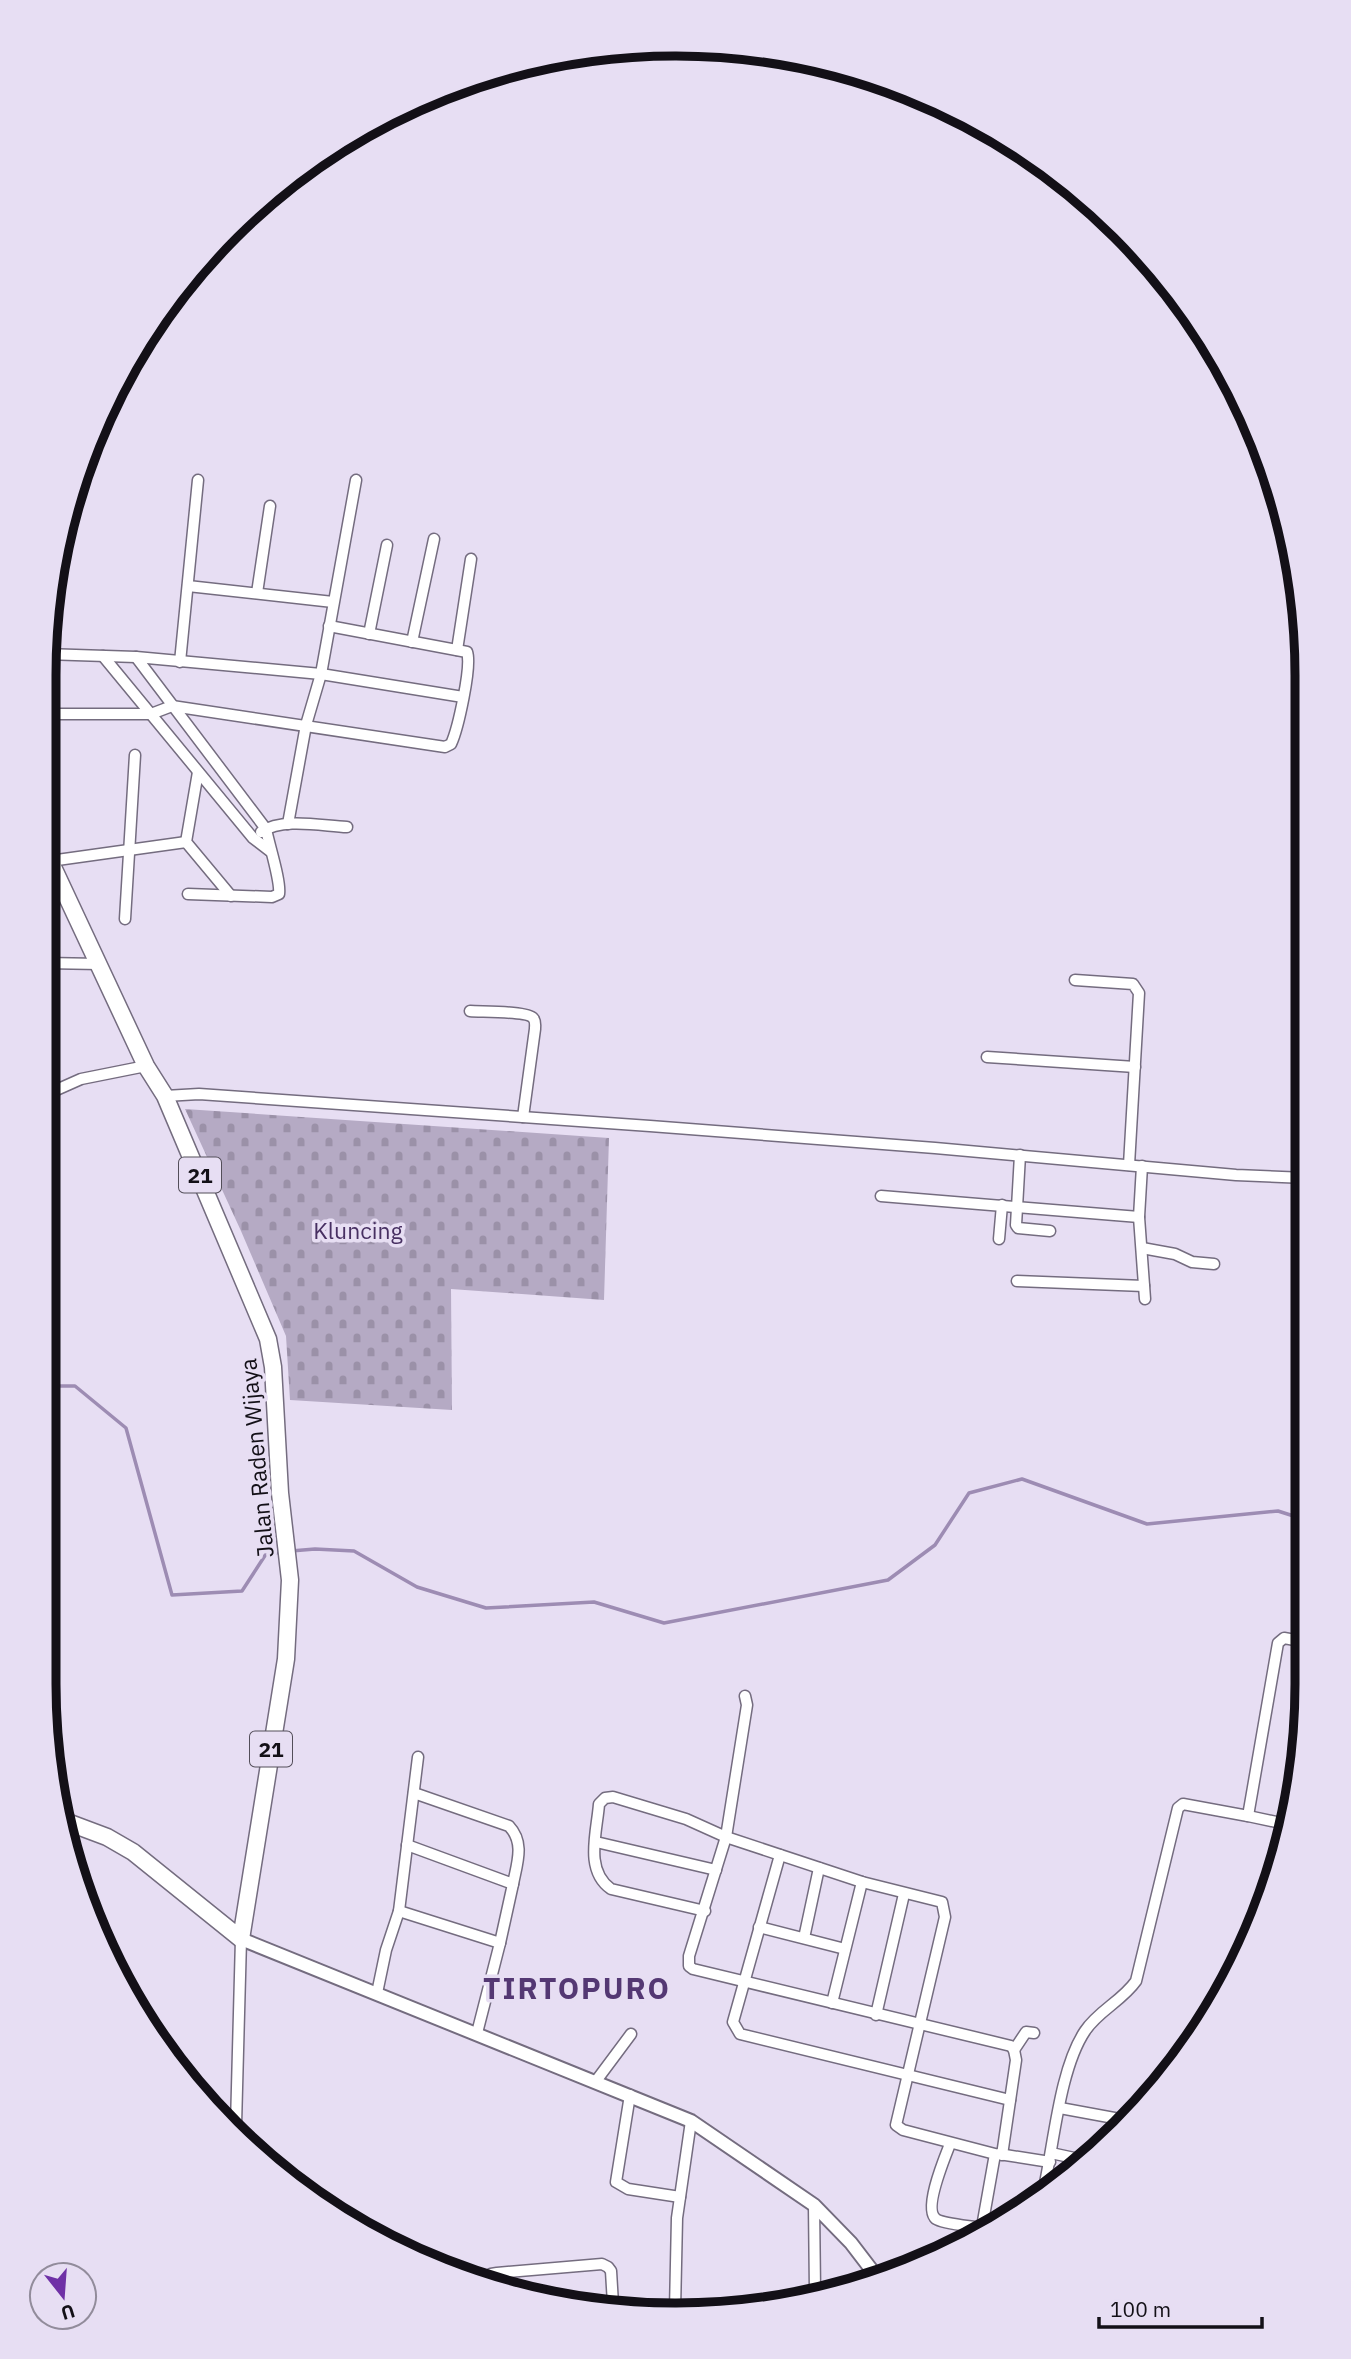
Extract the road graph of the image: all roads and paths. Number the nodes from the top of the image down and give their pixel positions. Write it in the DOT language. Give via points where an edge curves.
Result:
graph roads {
  1 [pos="198,480"];
  2 [pos="356,480"];
  3 [pos="270,506"];
  4 [pos="434,539"];
  5 [pos="387,545"];
  6 [pos="471,559"];
  7 [pos="188,586"];
  8 [pos="257,593"];
  9 [pos="333,602"];
  10 [pos="329,626"];
  11 [pos="369,635"];
  12 [pos="412,642"];
  13 [pos="457,650"];
  14 [pos="57,654"];
  15 [pos="103,656"];
  16 [pos="136,657"];
  17 [pos="180,662"];
  18 [pos="321,674"];
  19 [pos="463,697"];
  20 [pos="172,706"];
  21 [pos="56,713"];
  22 [pos="151,714"];
  23 [pos="306,725"];
  24 [pos="135,755"];
  25 [pos="198,772"];
  26 [pos="288,824"];
  27 [pos="347,827"];
  28 [pos="267,828"];
  29 [pos="253,838"];
  30 [pos="186,842"];
  31 [pos="131,849"];
  32 [pos="270,851"];
  33 [pos="56,855"];
  34 [pos="56,873"];
  35 [pos="188,894"];
  36 [pos="231,896"];
  37 [pos="125,919"];
  38 [pos="56,963"];
  39 [pos="100,964"];
  40 [pos="1075,980"];
  41 [pos="470,1011"];
  42 [pos="987,1058"];
  43 [pos="146,1066"];
  44 [pos="1135,1067"];
  45 [pos="56,1090"];
  46 [pos="164,1096"];
  47 [pos="523,1117"];
  48 [pos="1020,1156"];
  49 [pos="1129,1165"];
  50 [pos="1142,1166"];
  51 [pos="1295,1177"];
  52 [pos="881,1196"];
  53 [pos="1002,1205"];
  54 [pos="1016,1206"];
  55 [pos="1139,1217"];
  56 [pos="1049,1231"];
  57 [pos="999,1239"];
  58 [pos="1142,1248"];
  59 [pos="1213,1265"];
  60 [pos="1017,1281"];
  61 [pos="1144,1286"];
  62 [pos="1145,1299"];
  63 [pos="1295,1640"];
  64 [pos="746,1696"];
  65 [pos="418,1756"];
  66 [pos="414,1793"];
  67 [pos="1248,1816"];
  68 [pos="1279,1822"];
  69 [pos="73,1824"];
  70 [pos="726,1837"];
  71 [pos="596,1842"];
  72 [pos="407,1845"];
  73 [pos="780,1855"];
  74 [pos="819,1868"];
  75 [pos="716,1870"];
  76 [pos="862,1882"];
  77 [pos="513,1884"];
  78 [pos="904,1894"];
  79 [pos="399,1911"];
  80 [pos="705,1911"];
  81 [pos="759,1927"];
  82 [pos="804,1938"];
  83 [pos="241,1939"];
  84 [pos="500,1943"];
  85 [pos="845,1949"];
  86 [pos="744,1982"];
  87 [pos="377,1993"];
  88 [pos="832,2003"];
  89 [pos="876,2014"];
  90 [pos="919,2025"];
  91 [pos="477,2033"];
  92 [pos="631,2034"];
  93 [pos="1034,2034"];
  94 [pos="1014,2050"];
  95 [pos="908,2075"];
  96 [pos="596,2081"];
  97 [pos="630,2095"];
  98 [pos="1010,2100"];
  99 [pos="1060,2108"];
  100 [pos="1117,2119"];
  101 [pos="236,2121"];
  102 [pos="691,2121"];
  103 [pos="950,2144"];
  104 [pos="998,2154"];
  105 [pos="1050,2158"];
  106 [pos="1071,2160"];
  107 [pos="1046,2180"];
  108 [pos="680,2197"];
  109 [pos="814,2205"];
  110 [pos="982,2221"];
  111 [pos="974,2226"];
  112 [pos="872,2271"];
  113 [pos="491,2275"];
  114 [pos="815,2287"];
  115 [pos="613,2300"];
  116 [pos="675,2303"];
  1 -- 7 [label="street"];
  2 -- 9 [label="street"];
  3 -- 8 [label="street"];
  4 -- 12 [label="street"];
  5 -- 11 [label="street"];
  6 -- 13 [label="street"];
  7 -- 8 [label="street"];
  7 -- 17 [label="street"];
  8 -- 9 [label="street"];
  9 -- 10 [label="street"];
  10 -- 11 [label="street"];
  10 -- 18 [label="street"];
  11 -- 12 [label="street"];
  12 -- 13 [label="street"];
  13 -- 19 [label="street" via="469,657"];
  14 -- 15 [label="street"];
  15 -- 16 [label="street"];
  15 -- 22 [label="street"];
  16 -- 17 [label="street"];
  16 -- 20 [label="street"];
  17 -- 18 [label="street"];
  18 -- 19 [label="street"];
  18 -- 23 [label="street"];
  19 -- 23 [label="street" via="453,742 447,747"];
  20 -- 22 [label="street"];
  20 -- 23 [label="street"];
  20 -- 28 [label="street"];
  21 -- 22 [label="street"];
  22 -- 25 [label="street"];
  23 -- 26 [label="street"];
  24 -- 31 [label="street"];
  25 -- 29 [label="street"];
  25 -- 30 [label="street"];
  26 -- 27 [label="street"];
  26 -- 28 [label="street"];
  28 -- 29 [label="street"];
  28 -- 32 [label="street"];
  29 -- 32 [label="street"];
  30 -- 31 [label="street"];
  30 -- 36 [label="street"];
  31 -- 33 [label="street"];
  31 -- 37 [label="street"];
  32 -- 36 [label="street" via="279,894"];
  34 -- 39 [label="highway, Jalan Raden Wijaya / 21"];
  35 -- 36 [label="street"];
  38 -- 39 [label="street"];
  39 -- 43 [label="highway, Jalan Raden Wijaya / 21"];
  40 -- 44 [label="street" via="1136,986 1140,998"];
  41 -- 47 [label="street" via="534,1019"];
  42 -- 44 [label="street"];
  43 -- 45 [label="street" via="80,1079"];
  43 -- 46 [label="highway, Jalan Raden Wijaya / 21"];
  44 -- 49 [label="street"];
  46 -- 47 [label="street" via="199,1094"];
  46 -- 83 [label="highway, Jalan Raden Wijaya / 21" via="268,1339 273,1367 290,1580 286,1659"];
  47 -- 48 [label="street"];
  48 -- 49 [label="street"];
  48 -- 54 [label="street"];
  49 -- 50 [label="street"];
  50 -- 51 [label="street"];
  50 -- 55 [label="street"];
  52 -- 53 [label="street"];
  53 -- 54 [label="street"];
  53 -- 57 [label="street"];
  54 -- 55 [label="street"];
  54 -- 56 [label="street" via="1016,1227"];
  55 -- 58 [label="street"];
  58 -- 59 [label="street"];
  58 -- 61 [label="street"];
  60 -- 61 [label="street"];
  61 -- 62 [label="street"];
  63 -- 67 [label="street" via="1284,1638 1278,1643"];
  64 -- 70 [label="street"];
  65 -- 66 [label="street"];
  66 -- 72 [label="street"];
  66 -- 77 [label="street" via="509,1826 520,1850"];
  67 -- 68 [label="street"];
  67 -- 99 [label="street" via="1183,1804 1178,1808 1136,1981 1086,2030 1070,2057"];
  69 -- 83 [label="highway" via="107,1836 133,1852"];
  70 -- 71 [label="street" via="686,1819 610,1797 599,1804"];
  70 -- 73 [label="street"];
  70 -- 75 [label="street"];
  71 -- 75 [label="street"];
  71 -- 80 [label="street" via="595,1867 611,1889"];
  72 -- 77 [label="street"];
  72 -- 79 [label="street"];
  73 -- 74 [label="street"];
  73 -- 81 [label="street"];
  74 -- 76 [label="street"];
  74 -- 82 [label="street"];
  75 -- 80 [label="street"];
  76 -- 78 [label="street"];
  76 -- 85 [label="street"];
  77 -- 84 [label="street"];
  78 -- 89 [label="street"];
  78 -- 90 [label="street" via="938,1900 946,1911"];
  79 -- 84 [label="street"];
  79 -- 87 [label="street"];
  80 -- 86 [label="street" via="689,1966"];
  81 -- 82 [label="street"];
  81 -- 86 [label="street"];
  82 -- 85 [label="street"];
  83 -- 87 [label="street"];
  83 -- 101 [label="street"];
  84 -- 91 [label="street"];
  85 -- 88 [label="street"];
  86 -- 88 [label="street"];
  86 -- 95 [label="street" via="733,2022 740,2034"];
  87 -- 91 [label="street"];
  88 -- 89 [label="street"];
  89 -- 90 [label="street"];
  90 -- 94 [label="street"];
  90 -- 95 [label="street"];
  91 -- 96 [label="street"];
  92 -- 96 [label="street"];
  93 -- 94 [label="street" via="1026,2032"];
  94 -- 98 [label="street"];
  95 -- 98 [label="street"];
  95 -- 103 [label="street" via="896,2125"];
  96 -- 97 [label="street"];
  97 -- 102 [label="street"];
  97 -- 108 [label="street" via="616,2182 628,2189"];
  98 -- 104 [label="street"];
  99 -- 100 [label="street"];
  99 -- 105 [label="street"];
  102 -- 108 [label="street"];
  102 -- 109 [label="street"];
  103 -- 104 [label="street"];
  103 -- 111 [label="street" via="931,2210 943,2221"];
  104 -- 105 [label="street"];
  104 -- 110 [label="street"];
  105 -- 106 [label="street"];
  105 -- 107 [label="street"];
  108 -- 116 [label="street"];
  109 -- 112 [label="street"];
  109 -- 114 [label="street"];
  113 -- 115 [label="street" via="602,2264 611,2271"];
}
